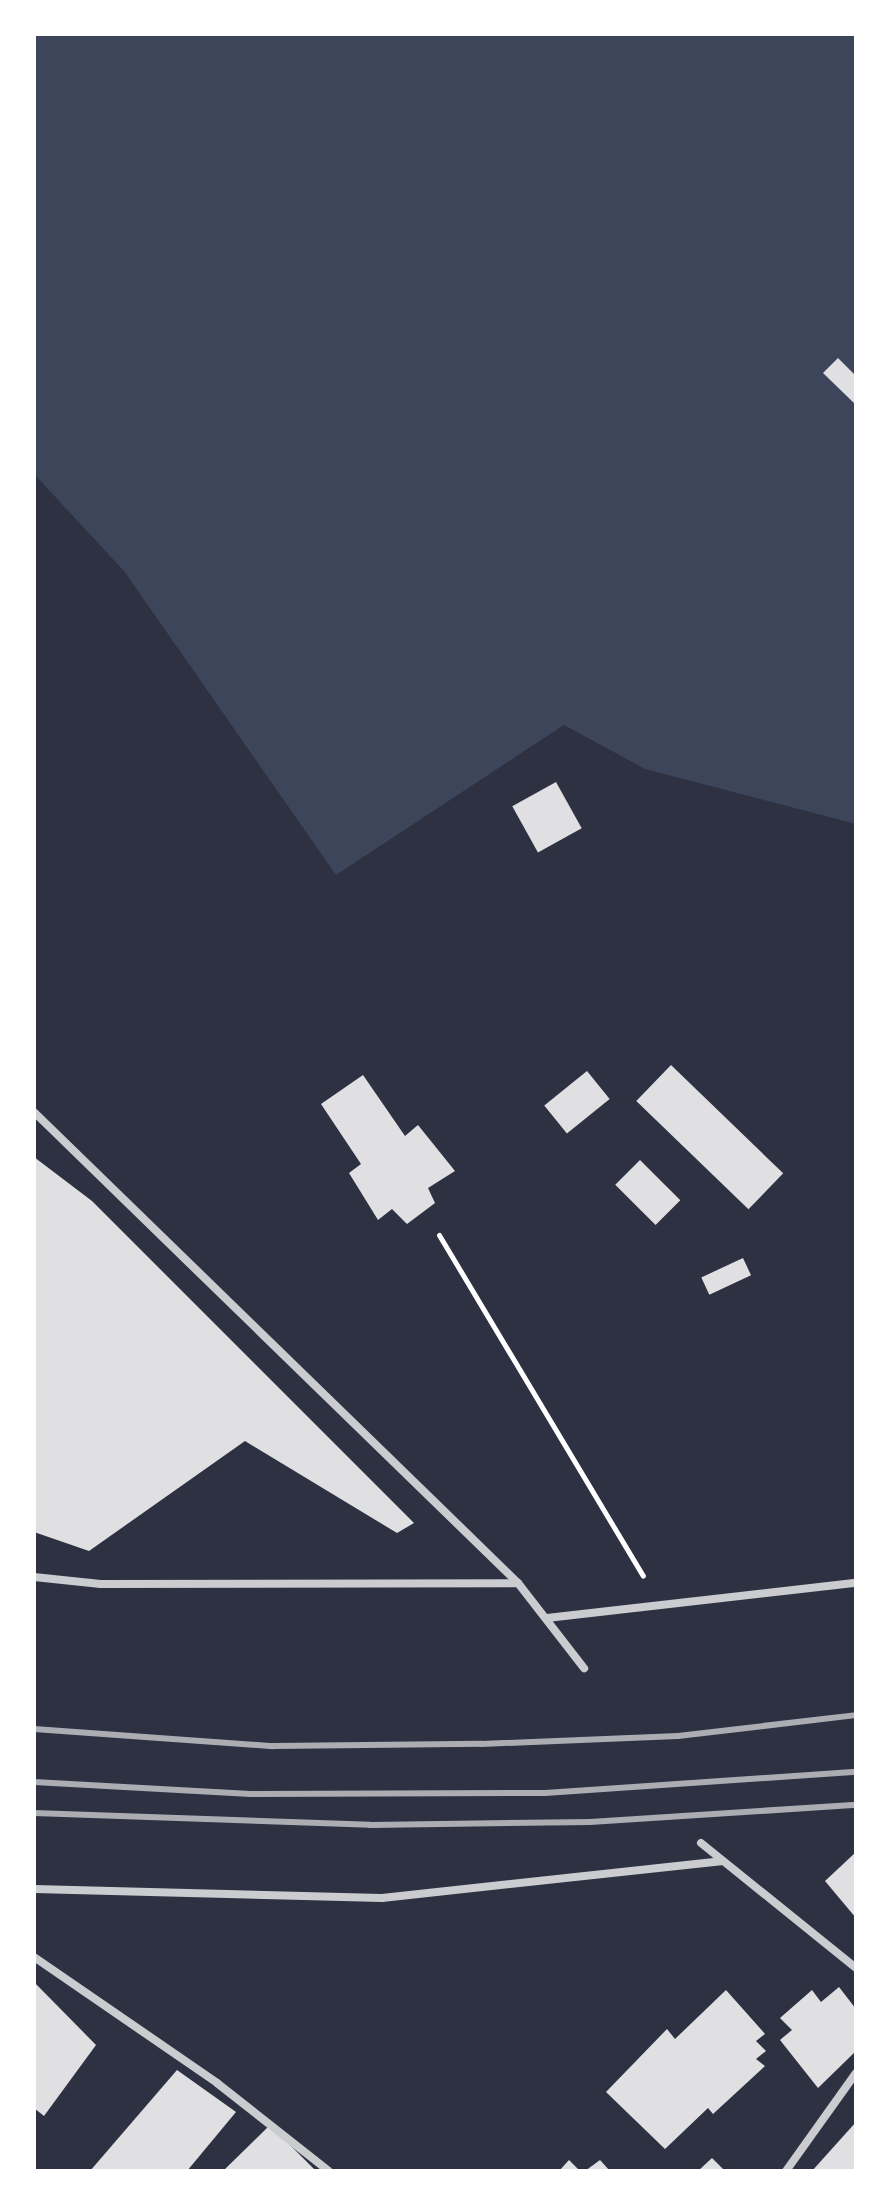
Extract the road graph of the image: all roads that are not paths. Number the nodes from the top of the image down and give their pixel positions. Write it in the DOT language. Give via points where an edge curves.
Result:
graph roads {
  1 [pos="34,1112"];
  2 [pos="34,1577"];
  3 [pos="518,1583"];
  4 [pos="856,1583"];
  5 [pos="547,1618"];
  6 [pos="584,1668"];
  7 [pos="701,1843"];
  8 [pos="721,1861"];
  9 [pos="34,1889"];
  10 [pos="34,1957"];
  11 [pos="856,1968"];
  12 [pos="856,2073"];
  13 [pos="329,2171"];
  14 [pos="786,2171"];
  1 -- 3 [label="street"];
  2 -- 3 [label="street" via="101,1584"];
  3 -- 5 [label="street"];
  4 -- 5 [label="street"];
  5 -- 6 [label="street"];
  7 -- 8 [label="street"];
  8 -- 9 [label="street" via="382,1898"];
  8 -- 11 [label="street"];
  10 -- 13 [label="street" via="217,2083"];
  12 -- 14 [label="street"];
}
